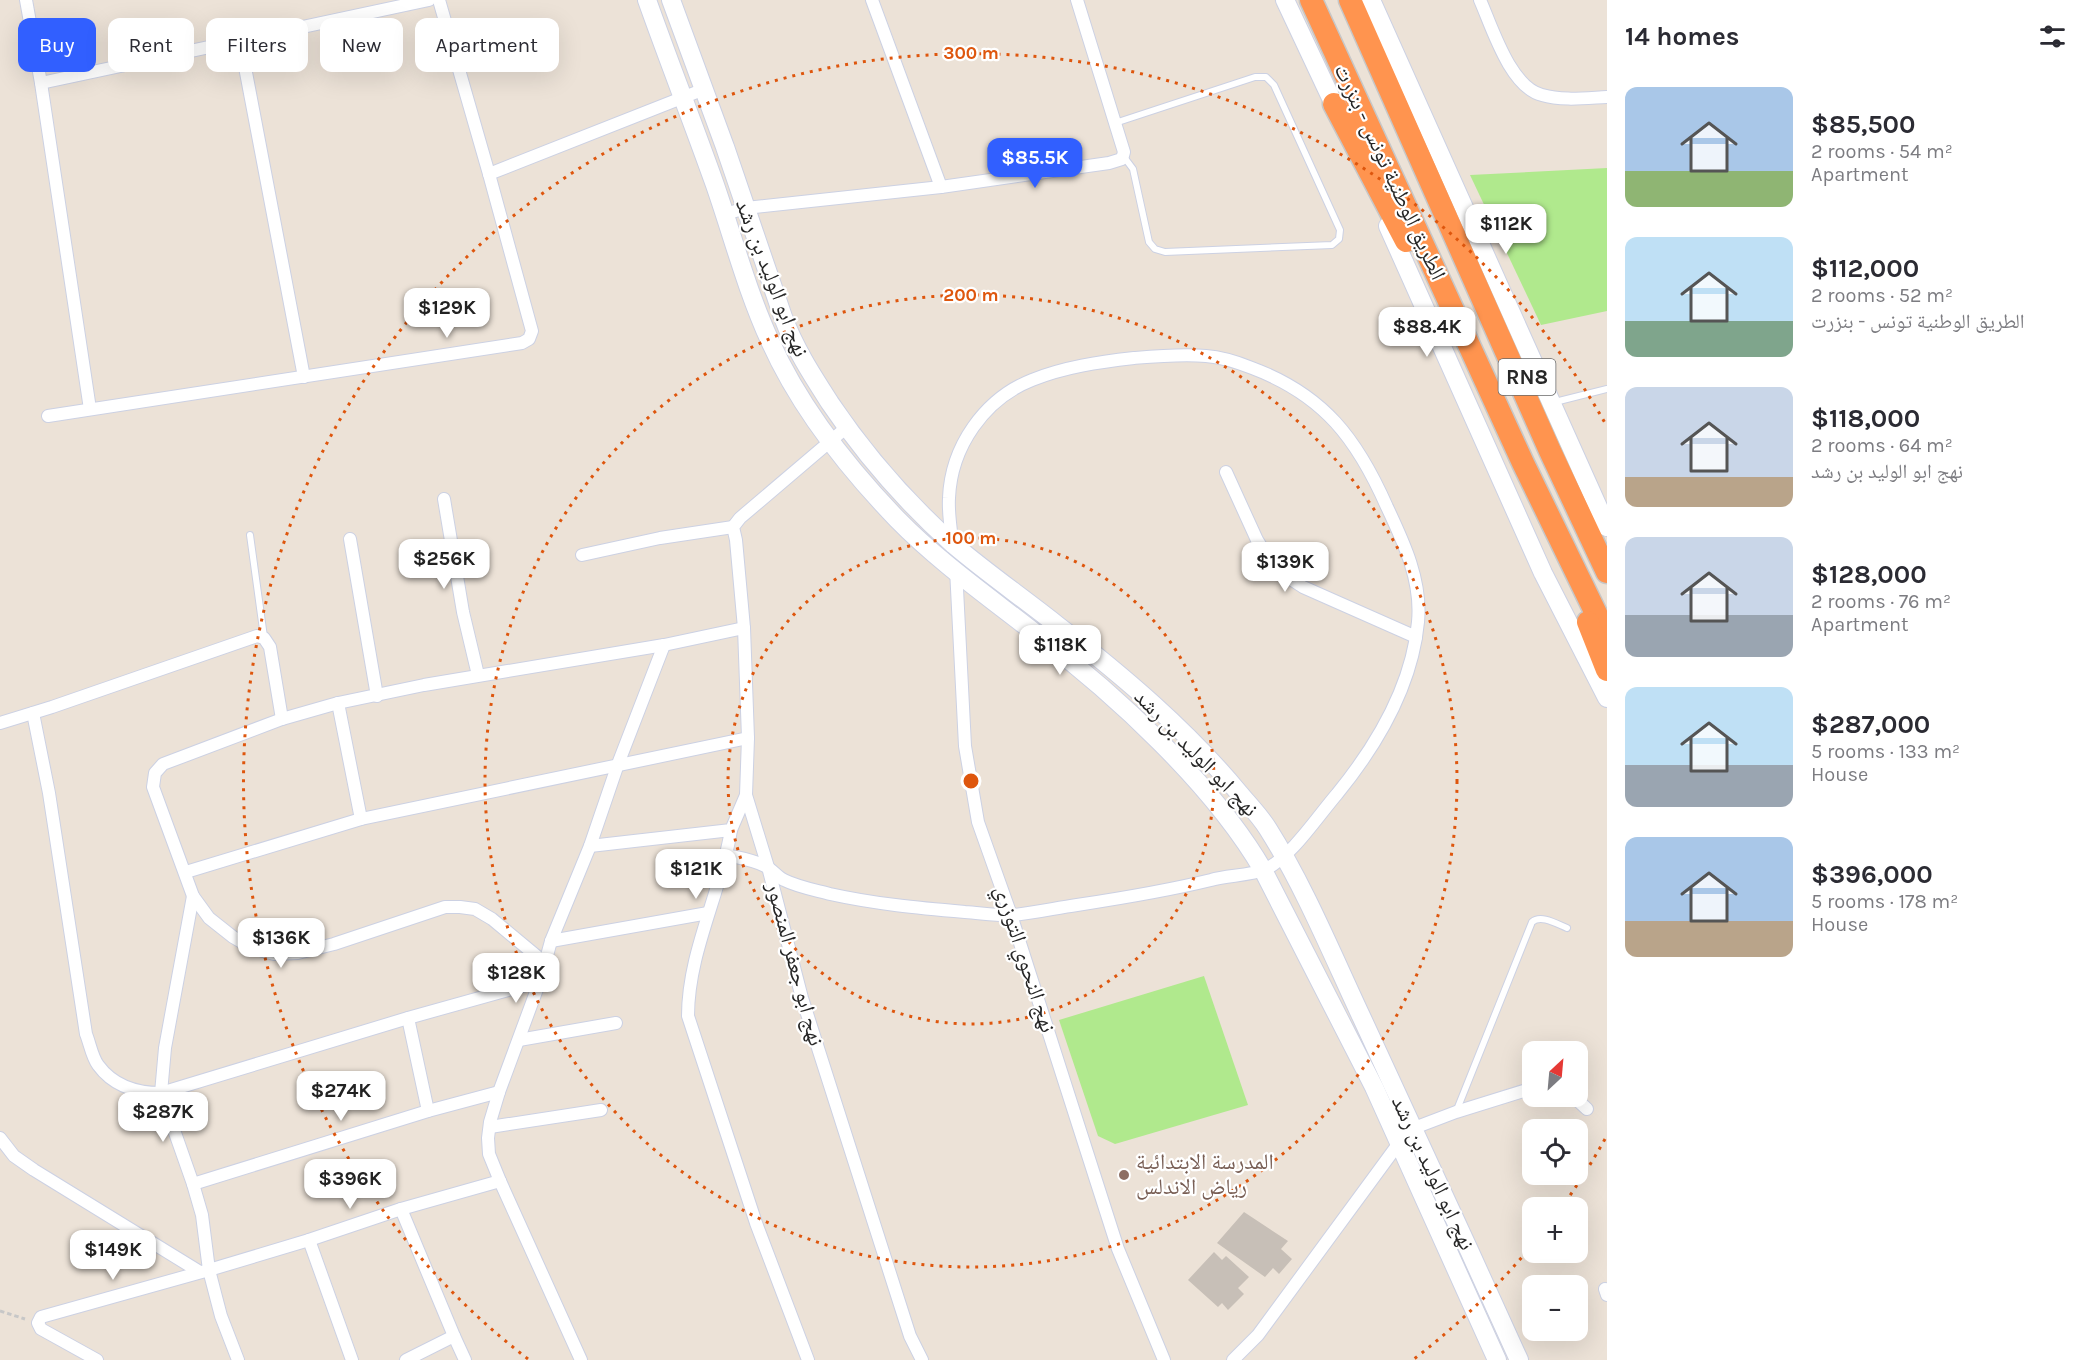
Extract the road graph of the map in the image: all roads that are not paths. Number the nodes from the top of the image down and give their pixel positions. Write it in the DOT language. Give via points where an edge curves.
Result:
graph roads {
  1 [pos="26,0"];
  2 [pos="429,0"];
  3 [pos="438,0"];
  4 [pos="646,0"];
  5 [pos="671,0"];
  6 [pos="872,0"];
  7 [pos="1077,0"];
  8 [pos="1285,0"];
  9 [pos="1311,0"];
  10 [pos="1350,0"];
  11 [pos="1354,0"];
  12 [pos="1371,0"];
  13 [pos="1480,0"];
  14 [pos="308,26"];
  15 [pos="206,48"];
  16 [pos="246,72"];
  17 [pos="1385,78"];
  18 [pos="41,83"];
  19 [pos="702,90"];
  20 [pos="1607,97"];
  21 [pos="681,98"];
  22 [pos="1334,104"];
  23 [pos="1115,123"];
  24 [pos="1124,156"];
  25 [pos="489,174"];
  26 [pos="941,187"];
  27 [pos="746,208"];
  28 [pos="725,214"];
  29 [pos="1446,218"];
  30 [pos="304,376"];
  31 [pos="1607,389"];
  32 [pos="1552,403"];
  33 [pos="90,409"];
  34 [pos="48,416"];
  35 [pos="847,427"];
  36 [pos="829,440"];
  37 [pos="1527,471"];
  38 [pos="1226,472"];
  39 [pos="444,499"];
  40 [pos="733,527"];
  41 [pos="1607,527"];
  42 [pos="250,535"];
  43 [pos="1607,537"];
  44 [pos="351,539"];
  45 [pos="953,543"];
  46 [pos="582,555"];
  47 [pos="1607,572"];
  48 [pos="956,573"];
  49 [pos="744,628"];
  50 [pos="1607,636"];
  51 [pos="1416,637"];
  52 [pos="264,638"];
  53 [pos="664,645"];
  54 [pos="1607,670"];
  55 [pos="478,675"];
  56 [pos="376,696"];
  57 [pos="1607,698"];
  58 [pos="338,703"];
  59 [pos="33,713"];
  60 [pos="282,720"];
  61 [pos="0,723"];
  62 [pos="748,738"];
  63 [pos="618,764"];
  64 [pos="746,795"];
  65 [pos="361,819"];
  66 [pos="730,830"];
  67 [pos="590,846"];
  68 [pos="727,855"];
  69 [pos="1284,857"];
  70 [pos="768,867"];
  71 [pos="1263,870"];
  72 [pos="186,872"];
  73 [pos="193,896"];
  74 [pos="708,912"];
  75 [pos="1011,915"];
  76 [pos="1567,928"];
  77 [pos="551,941"];
  78 [pos="545,963"];
  79 [pos="540,981"];
  80 [pos="408,1018"];
  81 [pos="616,1023"];
  82 [pos="519,1040"];
  83 [pos="1522,1091"];
  84 [pos="499,1092"];
  85 [pos="161,1093"];
  86 [pos="601,1110"];
  87 [pos="428,1111"];
  88 [pos="1456,1112"];
  89 [pos="490,1127"];
  90 [pos="1414,1128"];
  91 [pos="0,1137"];
  92 [pos="1399,1143"];
  93 [pos="500,1181"];
  94 [pos="193,1184"];
  95 [pos="401,1209"];
  96 [pos="309,1240"];
  97 [pos="205,1271"];
  98 [pos="454,1336"];
  99 [pos="97,1360"];
  100 [pos="238,1360"];
  101 [pos="352,1360"];
  102 [pos="406,1360"];
  103 [pos="465,1360"];
  104 [pos="582,1360"];
  105 [pos="808,1360"];
  106 [pos="922,1360"];
  107 [pos="1164,1360"];
  108 [pos="1233,1360"];
  109 [pos="1497,1360"];
  110 [pos="1519,1360"];
  1 -- 18 [label="street"];
  2 -- 14 [label="street"];
  3 -- 25 [label="street"];
  4 -- 21 [label="street, نهج ابو الوليد بن رشد"];
  5 -- 19 [label="street, نهج ابو الوليد بن رشد"];
  6 -- 26 [label="street"];
  7 -- 23 [label="street"];
  8 -- 22 [label="street"];
  9 -- 37 [label="highway, الطريق الوطنية تونس - بنزرت / RN8"];
  10 -- 17 [label="highway, الطريق الوطنية تونس - بنزرت / RN8"];
  11 -- 17 [label="highway, RN8"];
  12 -- 32 [label="street"];
  13 -- 20 [label="street" via="1508,63 1527,89 1557,98"];
  15 -- 18 [label="street"];
  16 -- 30 [label="street"];
  17 -- 29 [label="highway, الطريق الوطنية تونس - بنزرت / RN8"];
  18 -- 33 [label="street"];
  19 -- 21 [label="street"];
  19 -- 27 [label="street, نهج ابو الوليد بن رشد"];
  21 -- 25 [label="street"];
  21 -- 28 [label="street, نهج ابو الوليد بن رشد"];
  22 -- 37 [label="highway, RN8"];
  22 -- 57 [label="street" via="1543,573"];
  23 -- 24 [label="street"];
  23 -- 24 [label="lane" via="1255,76 1266,77 1274,85 1340,230 1339,238 1332,245 1165,252 1155,249 1149,242 1133,169"];
  24 -- 26 [label="street" via="1115,162"];
  25 -- 30 [label="street" via="532,332 529,339"];
  26 -- 27 [label="street"];
  27 -- 28 [label="street"];
  27 -- 35 [label="street, نهج ابو الوليد بن رشد" via="792,342"];
  28 -- 36 [label="street, نهج ابو الوليد بن رشد" via="770,343"];
  29 -- 43 [label="highway, RN8"];
  29 -- 47 [label="highway, الطريق الوطنية تونس - بنزرت / RN8"];
  30 -- 33 [label="street"];
  31 -- 32 [label="lane"];
  32 -- 41 [label="street"];
  33 -- 34 [label="street"];
  35 -- 36 [label="street"];
  35 -- 45 [label="street, نهج ابو الوليد بن رشد" via="877,466"];
  36 -- 40 [label="street"];
  36 -- 48 [label="street, نهج ابو الوليد بن رشد" via="898,520"];
  37 -- 50 [label="highway, الطريق الوطنية تونس - بنزرت / RN8"];
  37 -- 54 [label="highway"];
  38 -- 51 [label="street" via="1257,540 1282,574"];
  39 -- 55 [label="street"];
  40 -- 46 [label="street"];
  40 -- 49 [label="street, نهج ابو جعفر المنصور"];
  42 -- 52 [label="lane"];
  44 -- 56 [label="street"];
  45 -- 48 [label="street, نهج النحوي التوزري"];
  45 -- 51 [label="street, نهج النحوي التوزري" via="948,500 960,451 983,413 1003,396 1051,373 1085,366 1166,355 1209,356 1274,376 1309,397 1339,425 1366,463 1413,570 1418,598"];
  45 -- 69 [label="street, نهج ابو الوليد بن رشد" via="1152,704 1235,789 1266,826"];
  48 -- 71 [label="street, نهج ابو الوليد بن رشد" via="1039,635 1134,718 1219,807"];
  48 -- 75 [label="street, نهج النحوي التوزري" via="961,696 971,786 978,822"];
  49 -- 53 [label="street"];
  49 -- 62 [label="street, نهج ابو جعفر المنصور"];
  51 -- 69 [label="street, نهج النحوي التوزري" via="1402,686 1379,735"];
  52 -- 59 [label="street" via="246,638"];
  52 -- 60 [label="street" via="270,647"];
  53 -- 55 [label="street"];
  53 -- 63 [label="street"];
  55 -- 56 [label="street"];
  56 -- 58 [label="street"];
  58 -- 60 [label="street"];
  58 -- 65 [label="street"];
  59 -- 61 [label="street"];
  59 -- 85 [label="street" via="86,1034 97,1064 109,1077 135,1091"];
  60 -- 72 [label="street" via="163,764 155,773 153,787"];
  62 -- 63 [label="street"];
  62 -- 64 [label="street, نهج ابو جعفر المنصور"];
  63 -- 65 [label="street"];
  63 -- 67 [label="street"];
  64 -- 66 [label="street"];
  64 -- 70 [label="street, نهج ابو جعفر المنصور"];
  65 -- 72 [label="street"];
  66 -- 67 [label="street"];
  66 -- 68 [label="street"];
  67 -- 77 [label="street"];
  68 -- 70 [label="street"];
  68 -- 74 [label="street"];
  69 -- 71 [label="street, نهج النحوي التوزري"];
  69 -- 90 [label="street, نهج ابو الوليد بن رشد"];
  70 -- 75 [label="street" via="789,883 832,894 898,907"];
  70 -- 106 [label="street, نهج ابو جعفر المنصور" via="805,1009 910,1336"];
  71 -- 75 [label="street" via="1159,893"];
  71 -- 92 [label="street, نهج ابو الوليد بن رشد"];
  72 -- 73 [label="street"];
  73 -- 78 [label="street" via="209,918 233,937 274,954 334,944 445,907 460,907 475,909 492,919"];
  73 -- 85 [label="street" via="165,1048"];
  74 -- 77 [label="street"];
  74 -- 105 [label="street" via="688,990 688,1016 756,1223"];
  75 -- 107 [label="street, نهج النحوي التوزري" via="1118,1249"];
  76 -- 88 [label="lane" via="1540,918 1532,922"];
  77 -- 78 [label="street"];
  78 -- 79 [label="street"];
  79 -- 80 [label="street"];
  79 -- 82 [label="street"];
  80 -- 85 [label="street"];
  80 -- 87 [label="street"];
  81 -- 82 [label="street"];
  82 -- 84 [label="street"];
  83 -- 88 [label="street"];
  84 -- 87 [label="street"];
  84 -- 89 [label="street"];
  85 -- 94 [label="street"];
  86 -- 89 [label="street"];
  87 -- 94 [label="street"];
  88 -- 90 [label="street"];
  89 -- 93 [label="street" via="489,1154"];
  90 -- 92 [label="street"];
  90 -- 110 [label="street, نهج ابو الوليد بن رشد"];
  91 -- 97 [label="street" via="14,1156 42,1175"];
  92 -- 108 [label="street" via="1258,1335"];
  92 -- 109 [label="street, نهج ابو الوليد بن رشد"];
  93 -- 95 [label="street"];
  93 -- 104 [label="street"];
  94 -- 97 [label="street" via="201,1215"];
  95 -- 96 [label="street"];
  95 -- 98 [label="street"];
  96 -- 97 [label="street"];
  96 -- 101 [label="street"];
  97 -- 99 [label="street" via="41,1317 41,1329"];
  97 -- 100 [label="street"];
  98 -- 102 [label="street"];
  98 -- 103 [label="street"];
}
